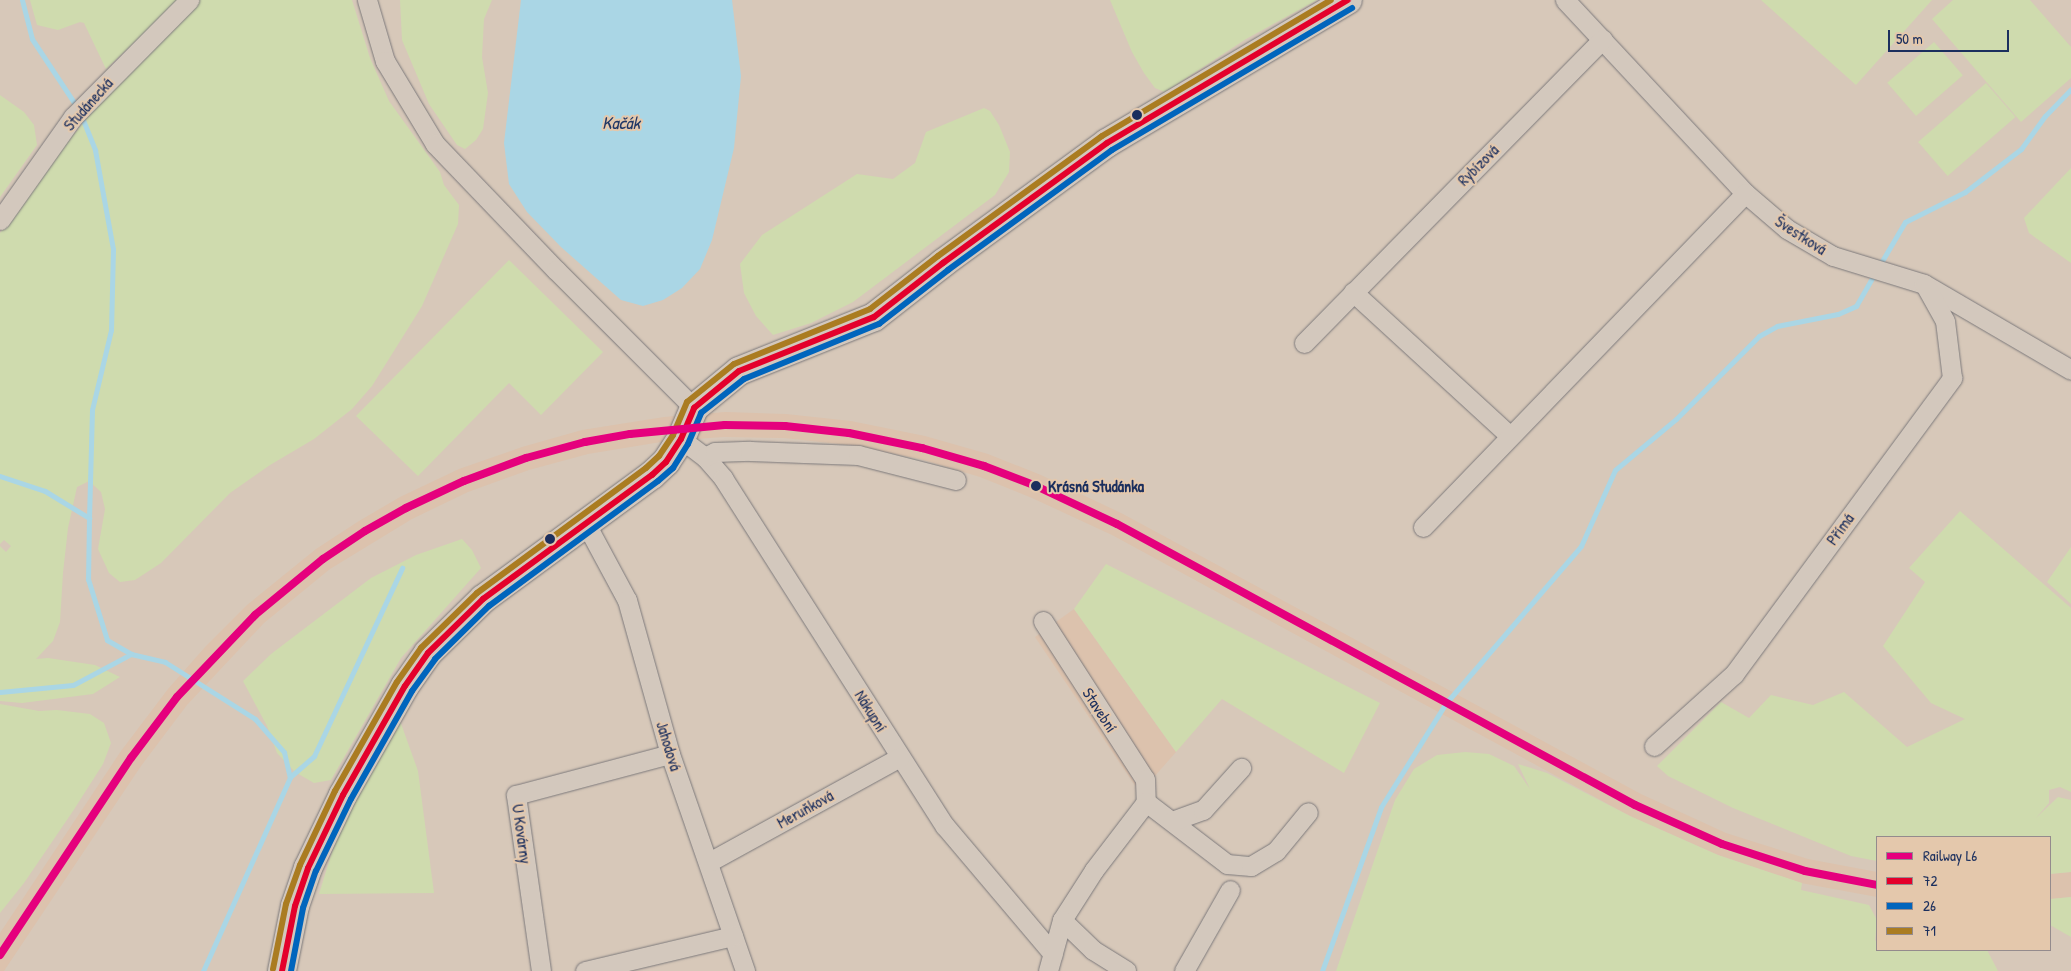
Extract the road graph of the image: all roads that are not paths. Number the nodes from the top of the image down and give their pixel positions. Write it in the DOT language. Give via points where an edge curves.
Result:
graph roads {
  1 [pos="189,0"];
  2 [pos="367,0"];
  3 [pos="1348,0"];
  4 [pos="1565,0"];
  5 [pos="1602,39"];
  6 [pos="1746,193"];
  7 [pos="0,220"];
  8 [pos="1924,284"];
  9 [pos="1353,292"];
  10 [pos="1304,343"];
  11 [pos="2071,370"];
  12 [pos="694,408"];
  13 [pos="1510,436"];
  14 [pos="681,439"];
  15 [pos="705,456"];
  16 [pos="956,480"];
  17 [pos="586,524"];
  18 [pos="1423,527"];
  19 [pos="1044,621"];
  20 [pos="1654,746"];
  21 [pos="670,754"];
  22 [pos="900,757"];
  23 [pos="1241,768"];
  24 [pos="1146,802"];
  25 [pos="1308,812"];
  26 [pos="1172,821"];
  27 [pos="709,862"];
  28 [pos="1230,890"];
  29 [pos="1062,920"];
  30 [pos="733,936"];
  31 [pos="1051,963"];
  32 [pos="282,971"];
  33 [pos="541,971"];
  34 [pos="585,971"];
  35 [pos="745,971"];
  36 [pos="1126,971"];
  37 [pos="1184,971"];
  1 -- 7 [label="street, Studánecká" via="72,117"];
  2 -- 12 [label="street" via="385,61 435,144"];
  3 -- 12 [label="main road" via="1107,144 874,317 739,371"];
  4 -- 5 [label="street, Švestková"];
  5 -- 6 [label="street, Švestková"];
  5 -- 9 [label="street, Rybízová"];
  6 -- 8 [label="street, Švestková" via="1787,229 1833,256"];
  6 -- 13 [label="street"];
  8 -- 11 [label="street, Švestková"];
  8 -- 20 [label="street, Přímá" via="1945,321 1952,378 1734,674"];
  9 -- 10 [label="street, Rybízová"];
  9 -- 13 [label="street"];
  12 -- 14 [label="main road"];
  13 -- 18 [label="street"];
  14 -- 15 [label="street, Nákupní"];
  14 -- 17 [label="main road" via="652,476"];
  15 -- 16 [label="street" via="715,452 750,451 858,455"];
  15 -- 22 [label="street, Nákupní" via="723,478"];
  17 -- 21 [label="street, Jahodová" via="627,600"];
  17 -- 32 [label="main road" via="483,599 428,653 405,686 343,794 308,868 295,906"];
  19 -- 24 [label="street, Stavební" via="1145,779"];
  21 -- 27 [label="street, Jahodová"];
  21 -- 33 [label="street, U Kovárny" via="516,795"];
  22 -- 27 [label="street, Meruňková"];
  22 -- 31 [label="street, Nákupní" via="945,826"];
  23 -- 26 [label="street" via="1203,810"];
  24 -- 26 [label="street"];
  24 -- 29 [label="street" via="1094,870"];
  25 -- 26 [label="street" via="1276,851 1251,866 1228,864"];
  27 -- 30 [label="street, Jahodová"];
  28 -- 37 [label="street"];
  29 -- 31 [label="street"];
  29 -- 36 [label="street" via="1093,950"];
  30 -- 34 [label="street"];
  30 -- 35 [label="street, Jahodová"];
}
